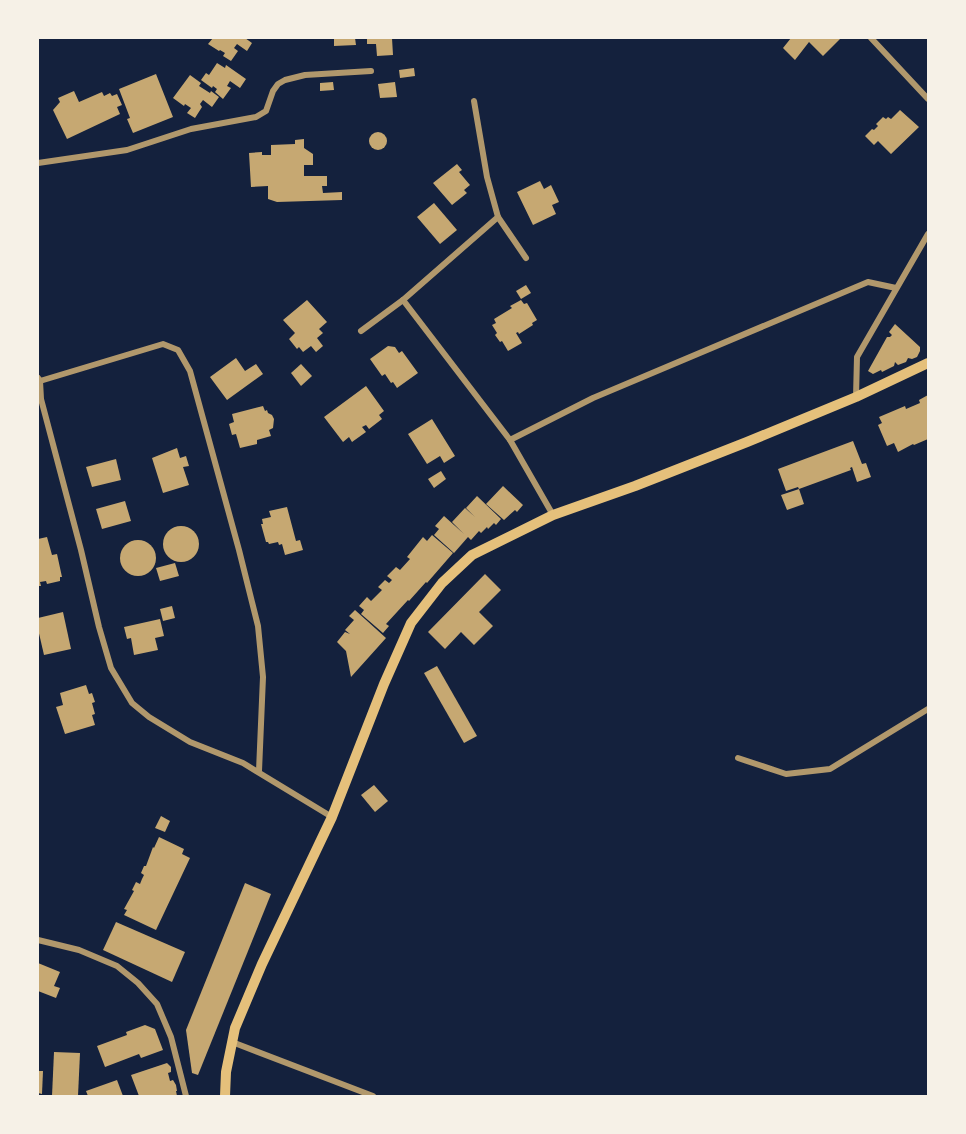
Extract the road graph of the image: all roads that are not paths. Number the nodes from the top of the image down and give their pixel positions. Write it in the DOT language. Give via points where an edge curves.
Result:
graph roads {
  1 [pos="871,38"];
  2 [pos="371,71"];
  3 [pos="928,99"];
  4 [pos="474,101"];
  5 [pos="38,162"];
  6 [pos="498,217"];
  7 [pos="928,234"];
  8 [pos="526,258"];
  9 [pos="896,288"];
  10 [pos="403,300"];
  11 [pos="361,331"];
  12 [pos="928,363"];
  13 [pos="39,379"];
  14 [pos="856,397"];
  15 [pos="510,440"];
  16 [pos="553,515"];
  17 [pos="928,709"];
  18 [pos="738,758"];
  19 [pos="259,771"];
  20 [pos="332,817"];
  21 [pos="38,940"];
  22 [pos="232,1042"];
  23 [pos="186,1096"];
  24 [pos="225,1096"];
  25 [pos="373,1096"];
  1 -- 3 [label="street"];
  2 -- 5 [label="street" via="285,80 273,91 266,111 256,117 192,129 127,150"];
  4 -- 6 [label="street"];
  6 -- 8 [label="street"];
  6 -- 10 [label="street"];
  7 -- 9 [label="street"];
  9 -- 14 [label="street" via="857,357"];
  9 -- 15 [label="street" via="868,282 593,398"];
  10 -- 11 [label="street"];
  10 -- 15 [label="street"];
  12 -- 14 [label="main road"];
  13 -- 19 [label="street" via="40,399 111,668 132,703 149,717 190,742"];
  13 -- 19 [label="street" via="163,344 178,350 190,371 258,626 262,677"];
  14 -- 16 [label="main road" via="736,447"];
  15 -- 16 [label="street"];
  16 -- 20 [label="main road" via="472,555 426,602 411,623"];
  17 -- 18 [label="street" via="830,769 786,774"];
  19 -- 20 [label="street"];
  20 -- 22 [label="main road" via="262,964"];
  21 -- 23 [label="street" via="79,950 117,966 138,983 157,1004 171,1037"];
  22 -- 24 [label="main road" via="225,1072"];
  22 -- 25 [label="street"];
}
